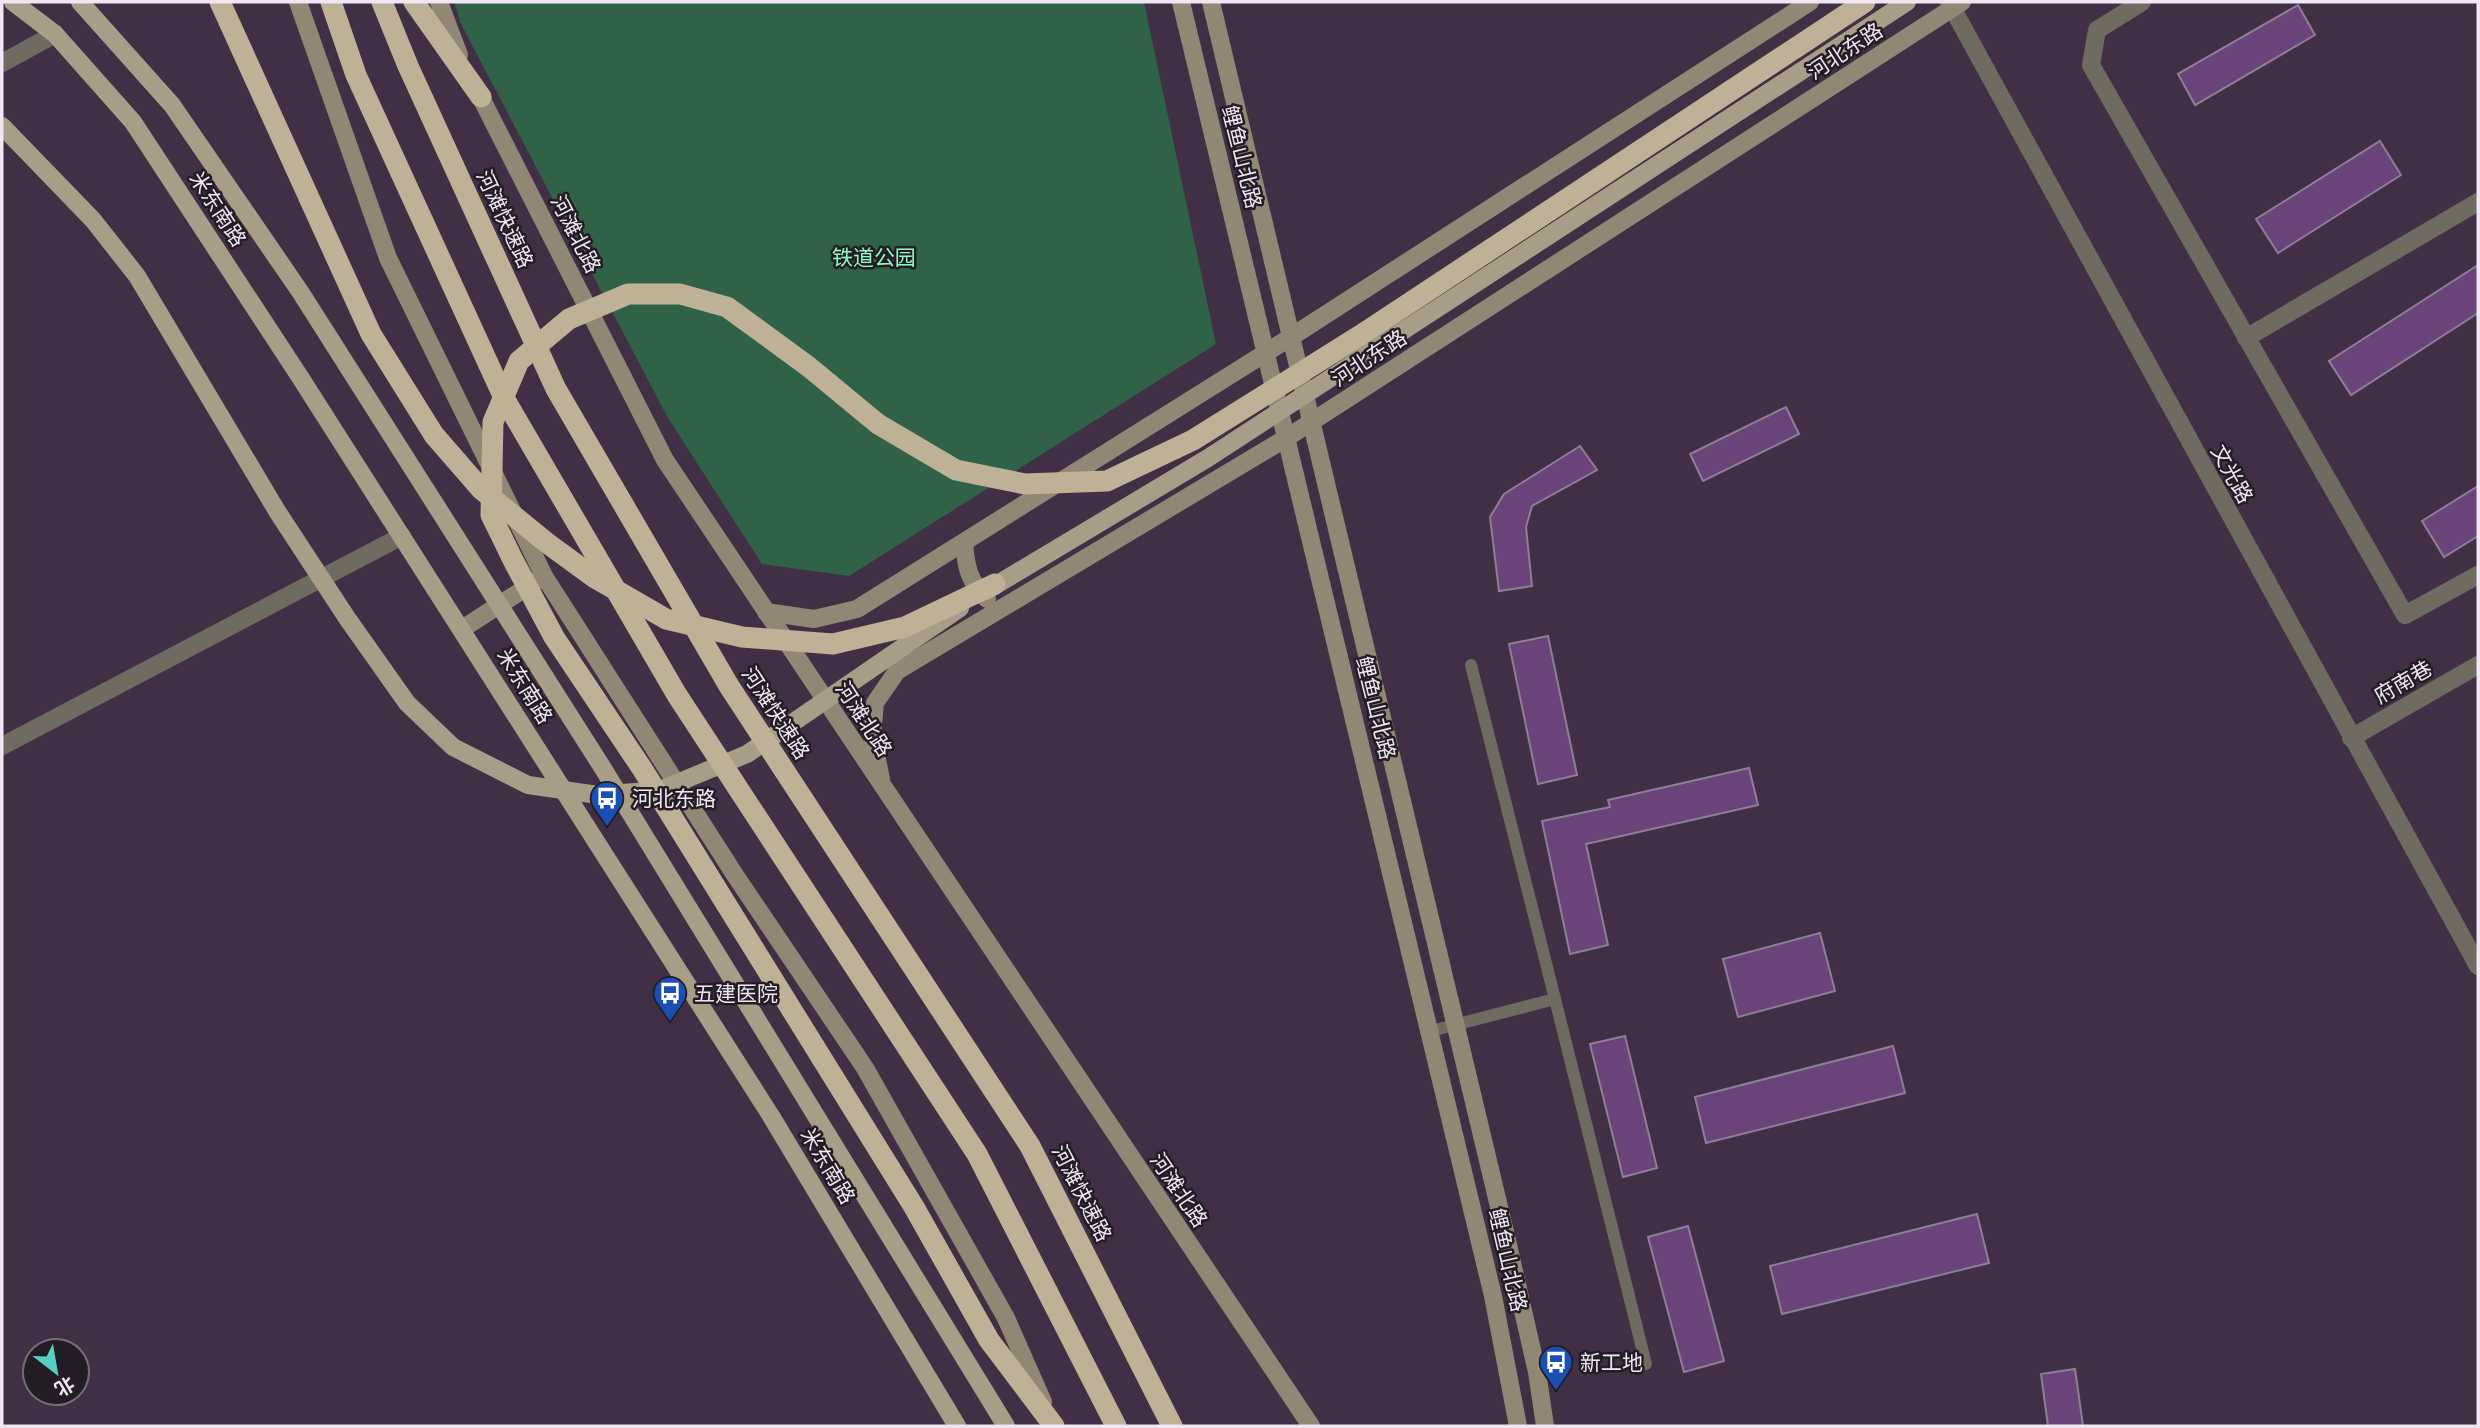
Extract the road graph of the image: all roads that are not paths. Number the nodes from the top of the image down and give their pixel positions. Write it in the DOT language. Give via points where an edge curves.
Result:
graph roads {
  1 [pos="13,2"];
  2 [pos="80,2"];
  3 [pos="220,2"];
  4 [pos="298,2"];
  5 [pos="331,2"];
  6 [pos="383,2"];
  7 [pos="414,2"];
  8 [pos="439,2"];
  9 [pos="1181,2"];
  10 [pos="1211,2"];
  11 [pos="1810,2"];
  12 [pos="1865,2"];
  13 [pos="1907,2"];
  14 [pos="2142,2"];
  15 [pos="1954,4"];
  16 [pos="55,34"];
  17 [pos="2,63"];
  18 [pos="481,97"];
  19 [pos="2,126"];
  20 [pos="2478,202"];
  21 [pos="1291,337"];
  22 [pos="2246,338"];
  23 [pos="1266,353"];
  24 [pos="1311,423"];
  25 [pos="1288,437"];
  26 [pos="402,536"];
  27 [pos="964,543"];
  28 [pos="2478,575"];
  29 [pos="544,576"];
  30 [pos="995,584"];
  31 [pos="499,604"];
  32 [pos="1002,608"];
  33 [pos="766,612"];
  34 [pos="462,629"];
  35 [pos="1471,665"];
  36 [pos="2478,666"];
  37 [pos="2351,738"];
  38 [pos="2,746"];
  39 [pos="883,789"];
  40 [pos="2478,966"];
  41 [pos="1555,999"];
  42 [pos="1455,1025"];
  43 [pos="1431,1031"];
  44 [pos="1646,1364"];
  45 [pos="1052,1422"];
  46 [pos="957,1426"];
  47 [pos="1006,1426"];
  48 [pos="1116,1426"];
  49 [pos="1172,1426"];
  50 [pos="1311,1426"];
  51 [pos="1518,1426"];
  52 [pos="1545,1426"];
  1 -- 16 [label="main road, 米东南路"];
  2 -- 31 [label="main road, 米东南路" via="179,116 301,293"];
  3 -- 30 [label="highway" via="371,334 434,435 481,489 547,543 595,578 666,619 742,637 833,644 905,627"];
  4 -- 29 [label="main road" via="388,258"];
  5 -- 48 [label="highway" via="356,75 504,398 677,695 977,1154"];
  6 -- 49 [label="highway, 河滩快速路" via="556,389 729,686 1030,1146"];
  7 -- 18 [label="highway"];
  8 -- 18 [label="main road, 河滩北路"];
  9 -- 23 [label="main road, 鲤鱼山北路"];
  10 -- 21 [label="main road, 鲤鱼山北路"];
  11 -- 21 [label="main road"];
  12 -- 45 [label="highway" via="1362,335 1193,440 1107,481 1025,484 956,470 878,424 727,307 680,294 628,294 569,319 519,361 493,422 491,515 554,637 643,770 914,1208 989,1340"];
  13 -- 30 [label="main road" via="1208,458"];
  14 -- 22 [label="street" via="2097,30 2091,65"];
  15 -- 24 [label="main road, 河北东路"];
  15 -- 37 [label="street, 文光路"];
  16 -- 17 [label="street"];
  16 -- 26 [label="main road, 米东南路" via="133,122"];
  18 -- 33 [label="main road, 河滩北路" via="665,460"];
  19 -- 30 [label="main road" via="93,220 137,276 276,511 407,703 453,747 528,785 598,795 660,790 711,770 747,754"];
  20 -- 22 [label="street"];
  21 -- 23 [label="main road"];
  21 -- 24 [label="main road, 鲤鱼山北路"];
  22 -- 28 [label="street" via="2405,615"];
  23 -- 25 [label="main road, 鲤鱼山北路"];
  23 -- 27 [label="main road"];
  24 -- 25 [label="main road, 河北东路"];
  24 -- 42 [label="main road, 鲤鱼山北路"];
  25 -- 32 [label="main road, 河北东路"];
  25 -- 43 [label="main road, 鲤鱼山北路"];
  26 -- 34 [label="main road, 米东南路"];
  26 -- 38 [label="street"];
  27 -- 32 [label="main road" via="966,570 976,589"];
  27 -- 33 [label="main road" via="857,609 814,619"];
  29 -- 31 [label="main road"];
  29 -- 45 [label="main road" via="865,1068 1006,1318"];
  31 -- 34 [label="main road"];
  31 -- 47 [label="main road, 米东南路"];
  32 -- 39 [label="main road, 河北东路" via="897,671 875,703 872,735"];
  33 -- 39 [label="main road, 河滩北路"];
  34 -- 46 [label="main road, 米东南路" via="771,1116"];
  35 -- 41 [label="lane"];
  36 -- 37 [label="street, 府南巷"];
  37 -- 40 [label="street, 文光路"];
  39 -- 50 [label="main road, 河滩北路"];
  41 -- 42 [label="lane"];
  41 -- 44 [label="lane"];
  42 -- 43 [label="lane"];
  42 -- 52 [label="main road, 鲤鱼山北路" via="1524,1313"];
  43 -- 51 [label="main road, 鲤鱼山北路" via="1493,1296"];
}
